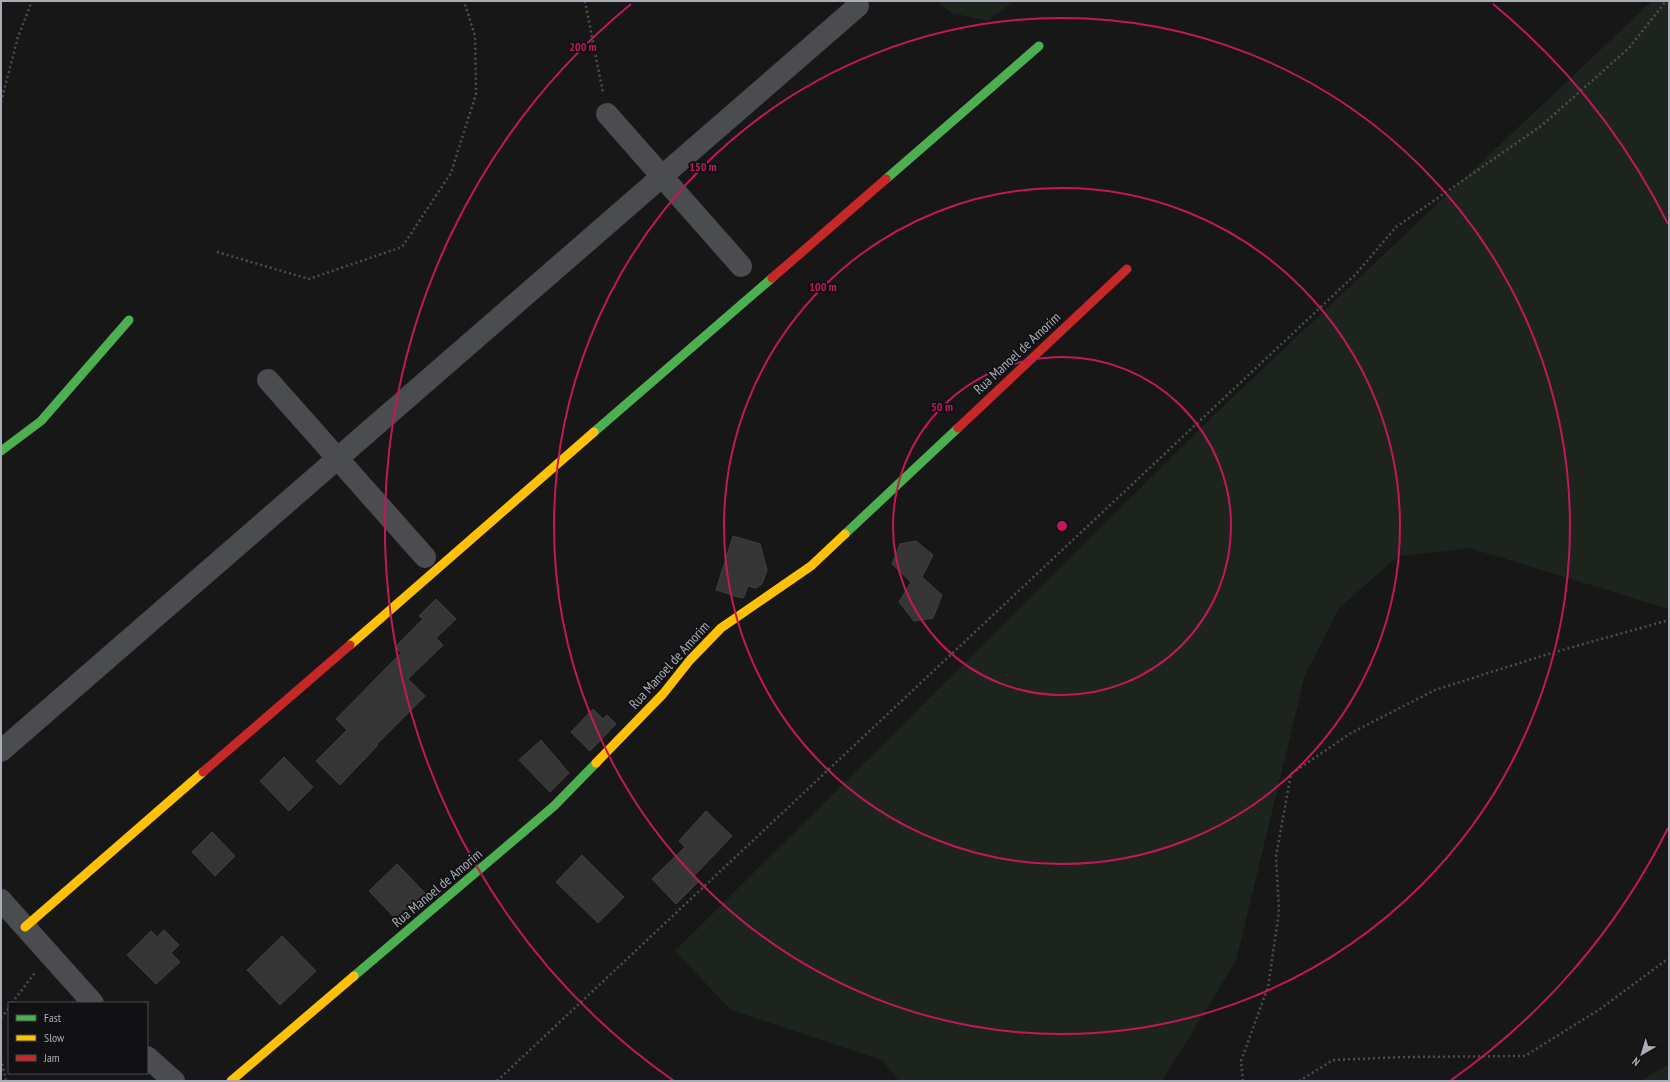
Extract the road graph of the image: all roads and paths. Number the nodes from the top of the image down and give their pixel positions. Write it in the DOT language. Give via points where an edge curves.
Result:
graph roads {
  1 [pos="32,1"];
  2 [pos="464,1"];
  3 [pos="585,1"];
  4 [pos="1666,1"];
  5 [pos="858,6"];
  6 [pos="1039,46"];
  7 [pos="1,102"];
  8 [pos="607,114"];
  9 [pos="662,177"];
  10 [pos="217,252"];
  11 [pos="741,266"];
  12 [pos="1127,269"];
  13 [pos="129,320"];
  14 [pos="268,380"];
  15 [pos="1,451"];
  16 [pos="338,458"];
  17 [pos="425,557"];
  18 [pos="1669,620"];
  19 [pos="1,751"];
  20 [pos="1,900"];
  21 [pos="25,927"];
  22 [pos="1669,958"];
  23 [pos="92,1002"];
  24 [pos="8,1009"];
  25 [pos="1,1018"];
  26 [pos="148,1058"];
  27 [pos="1,1059"];
  28 [pos="6,1081"];
  29 [pos="174,1081"];
  30 [pos="231,1081"];
  31 [pos="497,1081"];
  32 [pos="1243,1081"];
  33 [pos="1298,1081"];
  1 -- 7 [label="path" via="18,37"];
  2 -- 10 [label="path" via="475,36 476,94 451,173 402,248 310,279"];
  3 -- 8 [label="path"];
  4 -- 31 [label="path" via="1629,48 1541,126 1396,227 1356,274"];
  5 -- 9 [label="street"];
  6 -- 21 [label="street"];
  8 -- 9 [label="street"];
  9 -- 11 [label="street"];
  9 -- 16 [label="street"];
  12 -- 30 [label="street, Rua Manoel de Amorim" via="811,566 721,628 690,660 663,694 554,806"];
  13 -- 15 [label="street" via="41,421"];
  14 -- 16 [label="street"];
  16 -- 17 [label="street"];
  16 -- 19 [label="street"];
  18 -- 32 [label="path" via="1548,654 1435,690 1351,733 1291,774 1276,856 1279,912 1268,987 1241,1061"];
  20 -- 21 [label="street"];
  21 -- 23 [label="street"];
  22 -- 33 [label="path" via="1600,1009 1525,1056 1334,1060"];
  24 -- 25 [label="path"];
  26 -- 29 [label="street"];
  27 -- 28 [label="path"];
}
